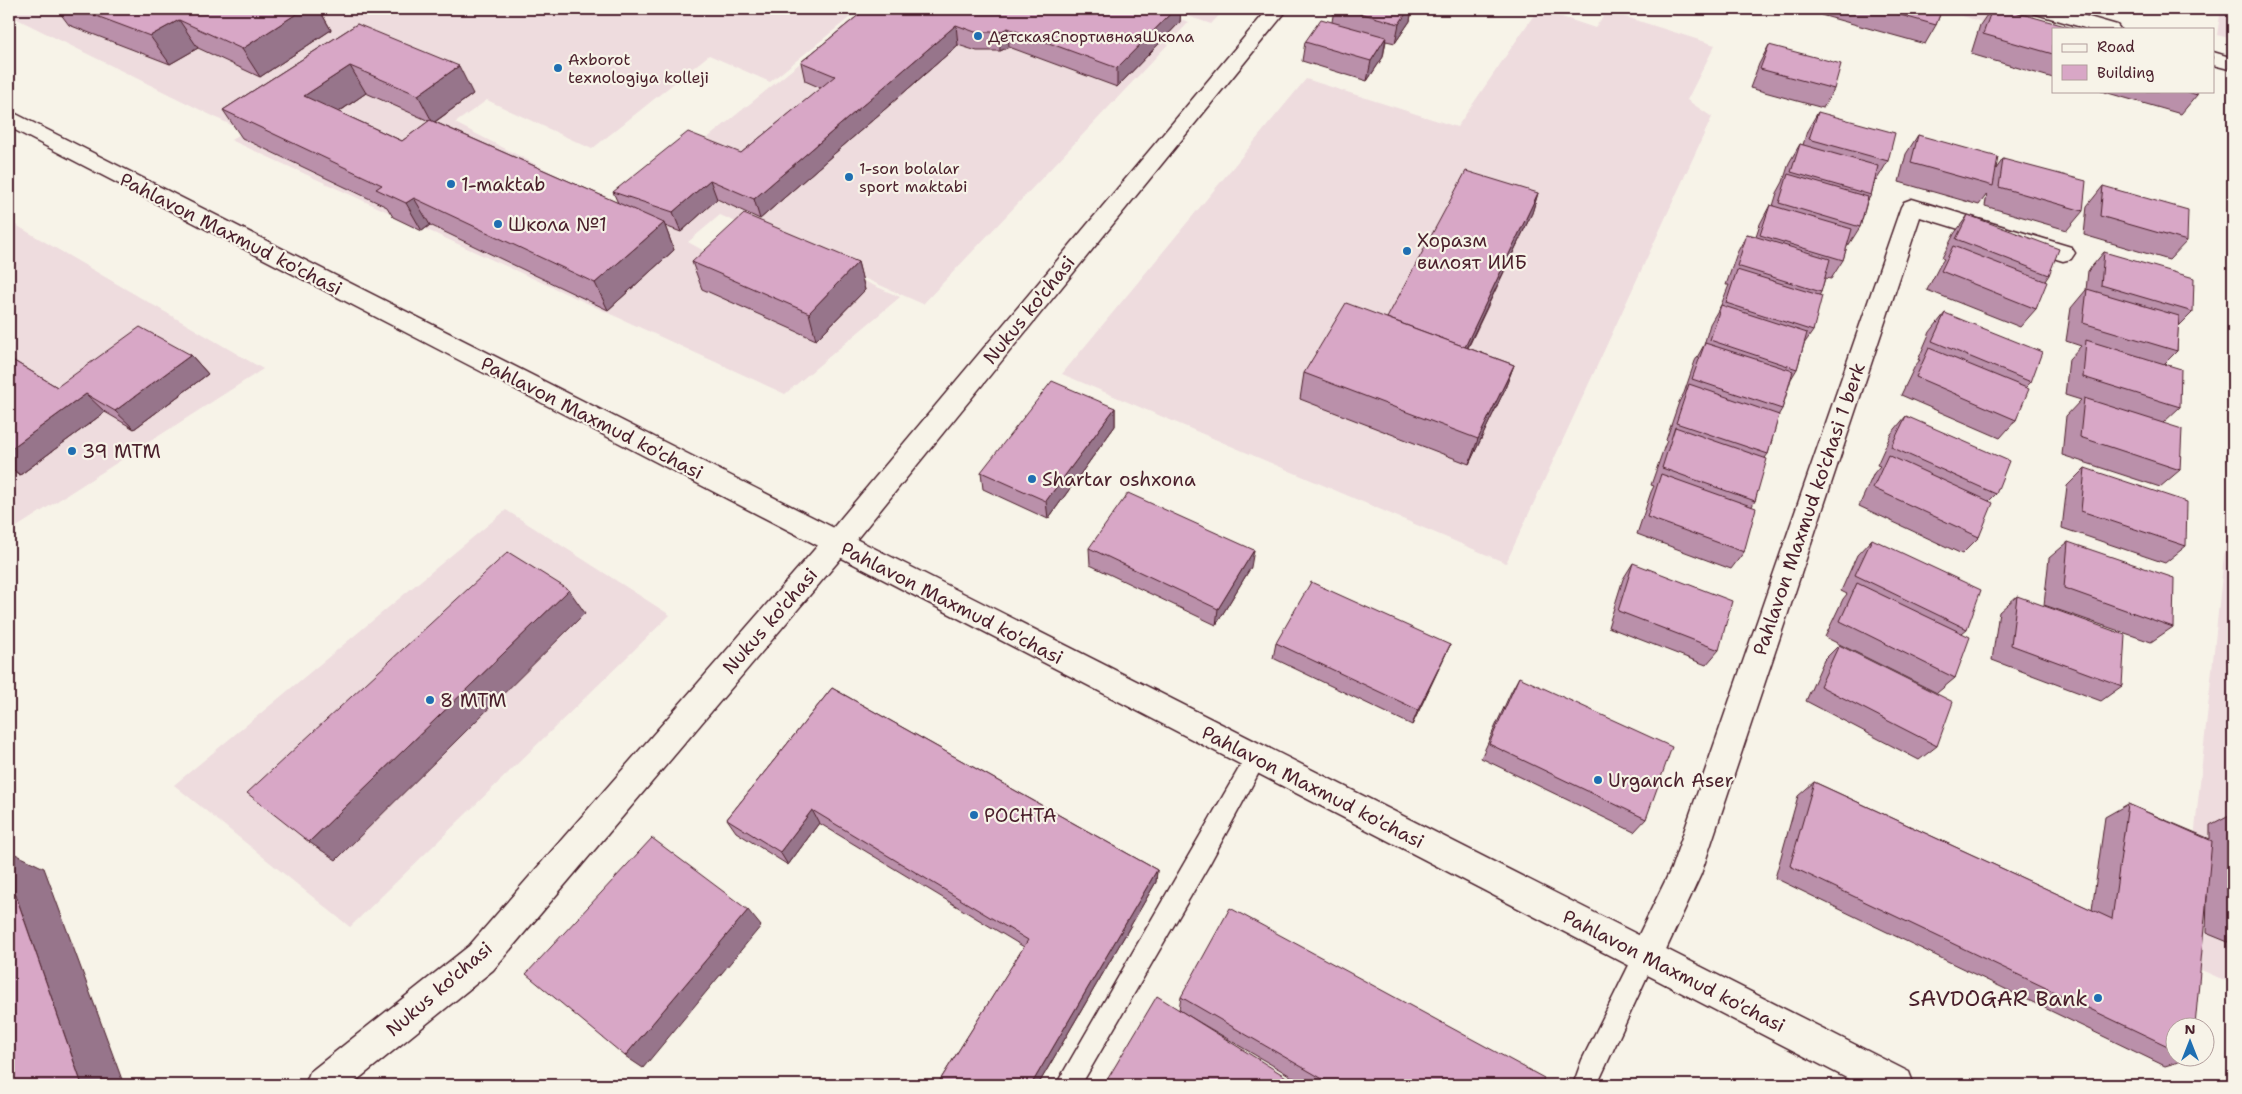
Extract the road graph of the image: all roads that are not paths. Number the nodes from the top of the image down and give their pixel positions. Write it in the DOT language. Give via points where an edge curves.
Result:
graph roads {
  1 [pos="1278,9"];
  2 [pos="2040,9"];
  3 [pos="2106,28"];
  4 [pos="2214,58"];
  5 [pos="2233,64"];
  6 [pos="9,119"];
  7 [pos="2063,253"];
  8 [pos="837,543"];
  9 [pos="1256,758"];
  10 [pos="1644,957"];
  11 [pos="323,1085"];
  12 [pos="1068,1085"];
  13 [pos="1586,1085"];
  14 [pos="1896,1085"];
  1 -- 8 [label="street, Nukus ko'chasi"];
  2 -- 3 [label="street"];
  4 -- 5 [label="street"];
  6 -- 8 [label="street, Pahlavon Maxmud ko'chasi"];
  7 -- 10 [label="street, Pahlavon Maxmud ko'chasi 1 berk" via="1912,207 1686,874"];
  8 -- 9 [label="street, Pahlavon Maxmud ko'chasi"];
  8 -- 11 [label="street, Nukus ko'chasi" via="481,958"];
  9 -- 10 [label="street, Pahlavon Maxmud ko'chasi"];
  9 -- 12 [label="lane"];
  10 -- 13 [label="lane"];
  10 -- 14 [label="street, Pahlavon Maxmud ko'chasi"];
}
